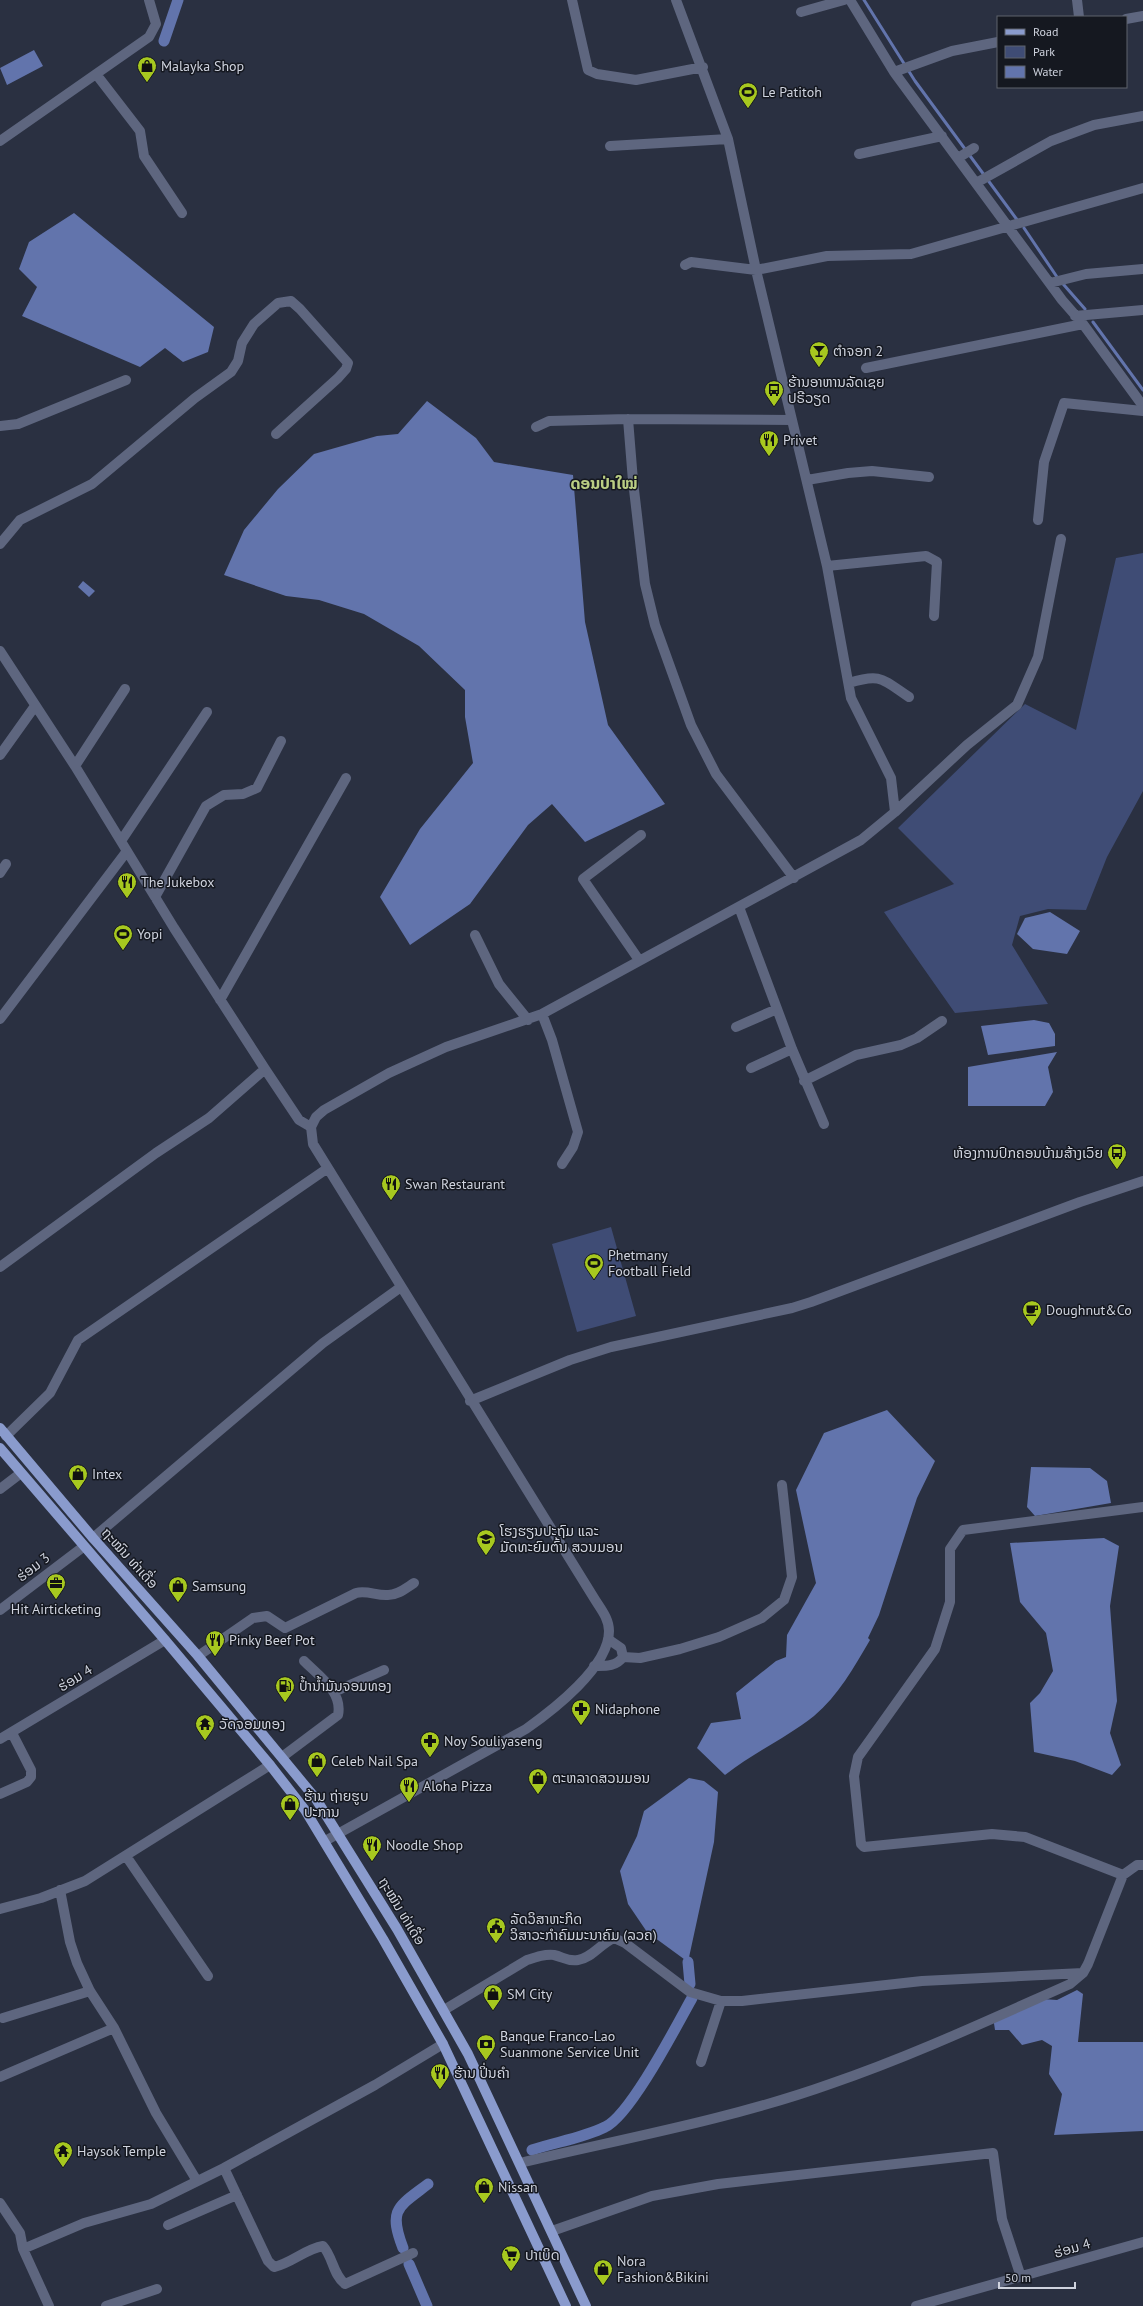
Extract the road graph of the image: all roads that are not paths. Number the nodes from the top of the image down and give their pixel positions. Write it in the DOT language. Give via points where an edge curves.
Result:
graph roads {
  1 [pos="572,0"];
  2 [pos="676,0"];
  3 [pos="844,0"];
  4 [pos="850,0"];
  5 [pos="1077,0"];
  6 [pos="153,2"];
  7 [pos="801,12"];
  8 [pos="1079,16"];
  9 [pos="1143,16"];
  10 [pos="1127,19"];
  11 [pos="997,42"];
  12 [pos="703,67"];
  13 [pos="901,69"];
  14 [pos="96,74"];
  15 [pos="1143,116"];
  16 [pos="942,136"];
  17 [pos="728,139"];
  18 [pos="0,141"];
  19 [pos="610,146"];
  20 [pos="859,154"];
  21 [pos="982,179"];
  22 [pos="1143,188"];
  23 [pos="182,213"];
  24 [pos="1008,227"];
  25 [pos="685,265"];
  26 [pos="1143,269"];
  27 [pos="756,270"];
  28 [pos="1053,282"];
  29 [pos="1143,310"];
  30 [pos="1075,316"];
  31 [pos="1082,324"];
  32 [pos="866,368"];
  33 [pos="126,380"];
  34 [pos="1143,406"];
  35 [pos="1143,411"];
  36 [pos="628,419"];
  37 [pos="792,420"];
  38 [pos="0,426"];
  39 [pos="536,427"];
  40 [pos="276,434"];
  41 [pos="929,477"];
  42 [pos="807,480"];
  43 [pos="1038,520"];
  44 [pos="1061,539"];
  45 [pos="0,544"];
  46 [pos="827,566"];
  47 [pos="934,616"];
  48 [pos="0,651"];
  49 [pos="849,683"];
  50 [pos="124,689"];
  51 [pos="909,697"];
  52 [pos="35,706"];
  53 [pos="207,712"];
  54 [pos="281,741"];
  55 [pos="0,755"];
  56 [pos="75,766"];
  57 [pos="346,778"];
  58 [pos="895,812"];
  59 [pos="641,835"];
  60 [pos="121,841"];
  61 [pos="127,851"];
  62 [pos="6,864"];
  63 [pos="0,873"];
  64 [pos="794,878"];
  65 [pos="156,897"];
  66 [pos="739,907"];
  67 [pos="475,935"];
  68 [pos="639,960"];
  69 [pos="220,1000"];
  70 [pos="776,1009"];
  71 [pos="542,1014"];
  72 [pos="0,1019"];
  73 [pos="528,1020"];
  74 [pos="942,1021"];
  75 [pos="736,1027"];
  76 [pos="792,1049"];
  77 [pos="752,1068"];
  78 [pos="265,1069"];
  79 [pos="804,1081"];
  80 [pos="824,1124"];
  81 [pos="311,1127"];
  82 [pos="562,1164"];
  83 [pos="328,1168"];
  84 [pos="1143,1181"];
  85 [pos="0,1267"];
  86 [pos="400,1287"];
  87 [pos="470,1400"];
  88 [pos="3,1432"];
  89 [pos="0,1448"];
  90 [pos="21,1474"];
  91 [pos="782,1485"];
  92 [pos="0,1489"];
  93 [pos="1143,1507"];
  94 [pos="93,1538"];
  95 [pos="83,1547"];
  96 [pos="414,1583"];
  97 [pos="0,1610"];
  98 [pos="608,1638"];
  99 [pos="165,1640"];
  100 [pos="198,1656"];
  101 [pos="623,1657"];
  102 [pos="304,1662"];
  103 [pos="594,1666"];
  104 [pos="384,1670"];
  105 [pos="334,1692"];
  106 [pos="12,1733"];
  107 [pos="0,1739"];
  108 [pos="282,1757"];
  109 [pos="270,1765"];
  110 [pos="0,1794"];
  111 [pos="339,1834"];
  112 [pos="324,1841"];
  113 [pos="126,1856"];
  114 [pos="1143,1865"];
  115 [pos="1123,1875"];
  116 [pos="60,1890"];
  117 [pos="0,1910"];
  118 [pos="1083,1973"];
  119 [pos="208,1976"];
  120 [pos="90,1991"];
  121 [pos="721,2001"];
  122 [pos="444,2010"];
  123 [pos="4,2018"];
  124 [pos="114,2028"];
  125 [pos="443,2044"];
  126 [pos="701,2062"];
  127 [pos="0,2077"];
  128 [pos="520,2163"];
  129 [pos="224,2168"];
  130 [pos="197,2181"];
  131 [pos="237,2195"];
  132 [pos="0,2203"];
  133 [pos="168,2226"];
  134 [pos="552,2231"];
  135 [pos="1143,2242"];
  136 [pos="23,2249"];
  137 [pos="413,2253"];
  138 [pos="1021,2277"];
  139 [pos="157,2289"];
  140 [pos="49,2306"];
  141 [pos="106,2306"];
  142 [pos="566,2306"];
  143 [pos="586,2306"];
  144 [pos="916,2306"];
  1 -- 12 [label="street" via="588,70 597,74 636,80"];
  2 -- 12 [label="street"];
  3 -- 7 [label="street"];
  4 -- 13 [label="street"];
  5 -- 8 [label="street"];
  6 -- 14 [label="street" via="156,24 149,37"];
  9 -- 10 [label="street"];
  11 -- 13 [label="street" via="952,51"];
  12 -- 17 [label="street"];
  13 -- 16 [label="street"];
  14 -- 18 [label="street"];
  14 -- 23 [label="street" via="140,131 144,156"];
  15 -- 21 [label="street" via="1094,124 1051,141"];
  16 -- 20 [label="street"];
  16 -- 21 [label="street" via="966,153"];
  17 -- 19 [label="street"];
  17 -- 27 [label="street"];
  21 -- 24 [label="street"];
  22 -- 24 [label="street"];
  24 -- 27 [label="street" via="911,254 827,256"];
  24 -- 28 [label="street"];
  25 -- 27 [label="street" via="691,262"];
  26 -- 28 [label="street" via="1086,274"];
  27 -- 37 [label="street"];
  28 -- 30 [label="street"];
  29 -- 30 [label="street"];
  30 -- 31 [label="street"];
  31 -- 32 [label="street"];
  31 -- 34 [label="street"];
  33 -- 38 [label="street" via="18,424"];
  35 -- 43 [label="street" via="1064,403 1044,462"];
  36 -- 37 [label="street"];
  36 -- 39 [label="street" via="549,421"];
  36 -- 64 [label="street" via="645,584 655,625 691,725 716,774"];
  37 -- 42 [label="street"];
  40 -- 45 [label="street" via="338,378 348,363 290,301 278,302 254,324 242,343 238,361 231,372 194,398 92,484 20,520"];
  41 -- 42 [label="street" via="872,471"];
  42 -- 46 [label="street"];
  44 -- 58 [label="street" via="1038,657 1017,705 967,745"];
  46 -- 47 [label="street" via="926,556 934,559 937,562"];
  46 -- 49 [label="street"];
  48 -- 52 [label="street"];
  49 -- 51 [label="street" via="876,677"];
  49 -- 58 [label="street" via="851,698 891,778"];
  50 -- 56 [label="street"];
  52 -- 55 [label="street"];
  52 -- 56 [label="street"];
  53 -- 60 [label="street"];
  54 -- 65 [label="street" via="257,788 243,794 224,795 206,806"];
  56 -- 60 [label="street"];
  57 -- 69 [label="street"];
  58 -- 64 [label="street" via="861,840"];
  59 -- 68 [label="street" via="583,879"];
  60 -- 61 [label="street"];
  61 -- 65 [label="street"];
  61 -- 72 [label="street"];
  62 -- 63 [label="street"];
  64 -- 66 [label="street"];
  65 -- 69 [label="street"];
  66 -- 68 [label="street"];
  66 -- 70 [label="street"];
  67 -- 73 [label="street" via="499,984"];
  68 -- 71 [label="street"];
  69 -- 78 [label="street"];
  70 -- 75 [label="street"];
  70 -- 76 [label="street"];
  71 -- 73 [label="street"];
  71 -- 82 [label="street" via="578,1132 573,1147"];
  73 -- 81 [label="street" via="446,1047 389,1073 324,1110 316,1117"];
  74 -- 79 [label="street" via="900,1046 856,1055"];
  76 -- 77 [label="street"];
  76 -- 79 [label="street"];
  78 -- 81 [label="street" via="298,1120"];
  78 -- 85 [label="street" via="209,1118 156,1153"];
  79 -- 80 [label="street"];
  81 -- 83 [label="street" via="313,1144"];
  83 -- 86 [label="street"];
  83 -- 88 [label="street" via="78,1340 50,1393"];
  84 -- 87 [label="street" via="792,1308 611,1347 562,1363"];
  86 -- 87 [label="street"];
  86 -- 94 [label="street" via="323,1342"];
  87 -- 98 [label="street" via="608,1620"];
  88 -- 94 [label="main road, ຖະໝົນ ທ່າເດື່ອ"];
  89 -- 90 [label="main road, ຖະໝົນ ທ່າເດື່ອ"];
  90 -- 92 [label="street"];
  90 -- 95 [label="main road, ຖະໝົນ ທ່າເດື່ອ"];
  91 -- 101 [label="street" via="792,1577 784,1600 762,1618 719,1637 640,1658"];
  93 -- 115 [label="street" via="963,1530 950,1549 950,1602 935,1649 858,1757 854,1776 860,1844 864,1847 992,1834 1025,1837"];
  94 -- 100 [label="main road, ຖະໝົນ ທ່າເດື່ອ"];
  95 -- 97 [label="street, ຮ່ອມ 3"];
  95 -- 99 [label="main road, ຖະໝົນ ທ່າເດື່ອ"];
  96 -- 100 [label="street" via="398,1593 387,1595 356,1593 285,1628 267,1616 253,1618"];
  98 -- 101 [label="street" via="621,1648"];
  98 -- 103 [label="street"];
  99 -- 106 [label="street, ຮ່ອມ 4"];
  99 -- 109 [label="main road, ຖະໝົນ ທ່າເດື່ອ"];
  100 -- 108 [label="main road, ຖະໝົນ ທ່າເດື່ອ"];
  101 -- 103 [label="street" via="620,1663 611,1666"];
  102 -- 105 [label="street"];
  103 -- 111 [label="street" via="556,1708 526,1729"];
  104 -- 105 [label="street"];
  105 -- 108 [label="street" via="340,1708 338,1715"];
  106 -- 107 [label="street, ຮ່ອມ 4"];
  106 -- 110 [label="street" via="31,1770 31,1777 27,1782"];
  108 -- 111 [label="main road, ຖະໝົນ ທ່າເດື່ອ" via="316,1799"];
  109 -- 112 [label="main road, ຖະໝົນ ທ່າເດື່ອ" via="305,1810"];
  109 -- 113 [label="street"];
  111 -- 112 [label="street"];
  111 -- 122 [label="main road, ຖະໝົນ ທ່າເດື່ອ"];
  112 -- 125 [label="main road, ຖະໝົນ ທ່າເດື່ອ"];
  113 -- 116 [label="street" via="85,1881"];
  113 -- 119 [label="street"];
  114 -- 115 [label="street" via="1137,1865"];
  115 -- 118 [label="street"];
  116 -- 117 [label="street"];
  116 -- 120 [label="street" via="70,1942"];
  118 -- 121 [label="street" via="922,1981 742,2001"];
  118 -- 128 [label="street" via="1070,1984 954,2036 830,2084 756,2107"];
  120 -- 123 [label="street"];
  120 -- 124 [label="street"];
  121 -- 122 [label="street" via="690,1992 625,1942 614,1938 604,1942 592,1954 580,1960 567,1961 555,1956 541,1955 527,1960"];
  121 -- 126 [label="street"];
  122 -- 128 [label="main road, ຖະໝົນ ທ່າເດື່ອ"];
  124 -- 127 [label="street"];
  124 -- 130 [label="street" via="156,2113"];
  125 -- 129 [label="street" via="375,2085"];
  125 -- 142 [label="main road, ຖະໝົນ ທ່າເດື່ອ"];
  128 -- 134 [label="main road, ຖະໝົນ ທ່າເດື່ອ"];
  129 -- 130 [label="street"];
  129 -- 131 [label="street"];
  130 -- 136 [label="street" via="151,2204 84,2222"];
  131 -- 133 [label="street"];
  131 -- 137 [label="street" via="268,2261 274,2267 322,2246 327,2251 339,2280 344,2284"];
  132 -- 136 [label="street" via="20,2233"];
  134 -- 138 [label="street" via="652,2196 704,2187 993,2153 1002,2219"];
  134 -- 143 [label="main road, ຖະໝົນ ທ່າເດື່ອ"];
  135 -- 138 [label="street, ຮ່ອມ 4"];
  136 -- 140 [label="street"];
  138 -- 144 [label="street, ຮ່ອມ 4"];
  139 -- 141 [label="street"];
}
